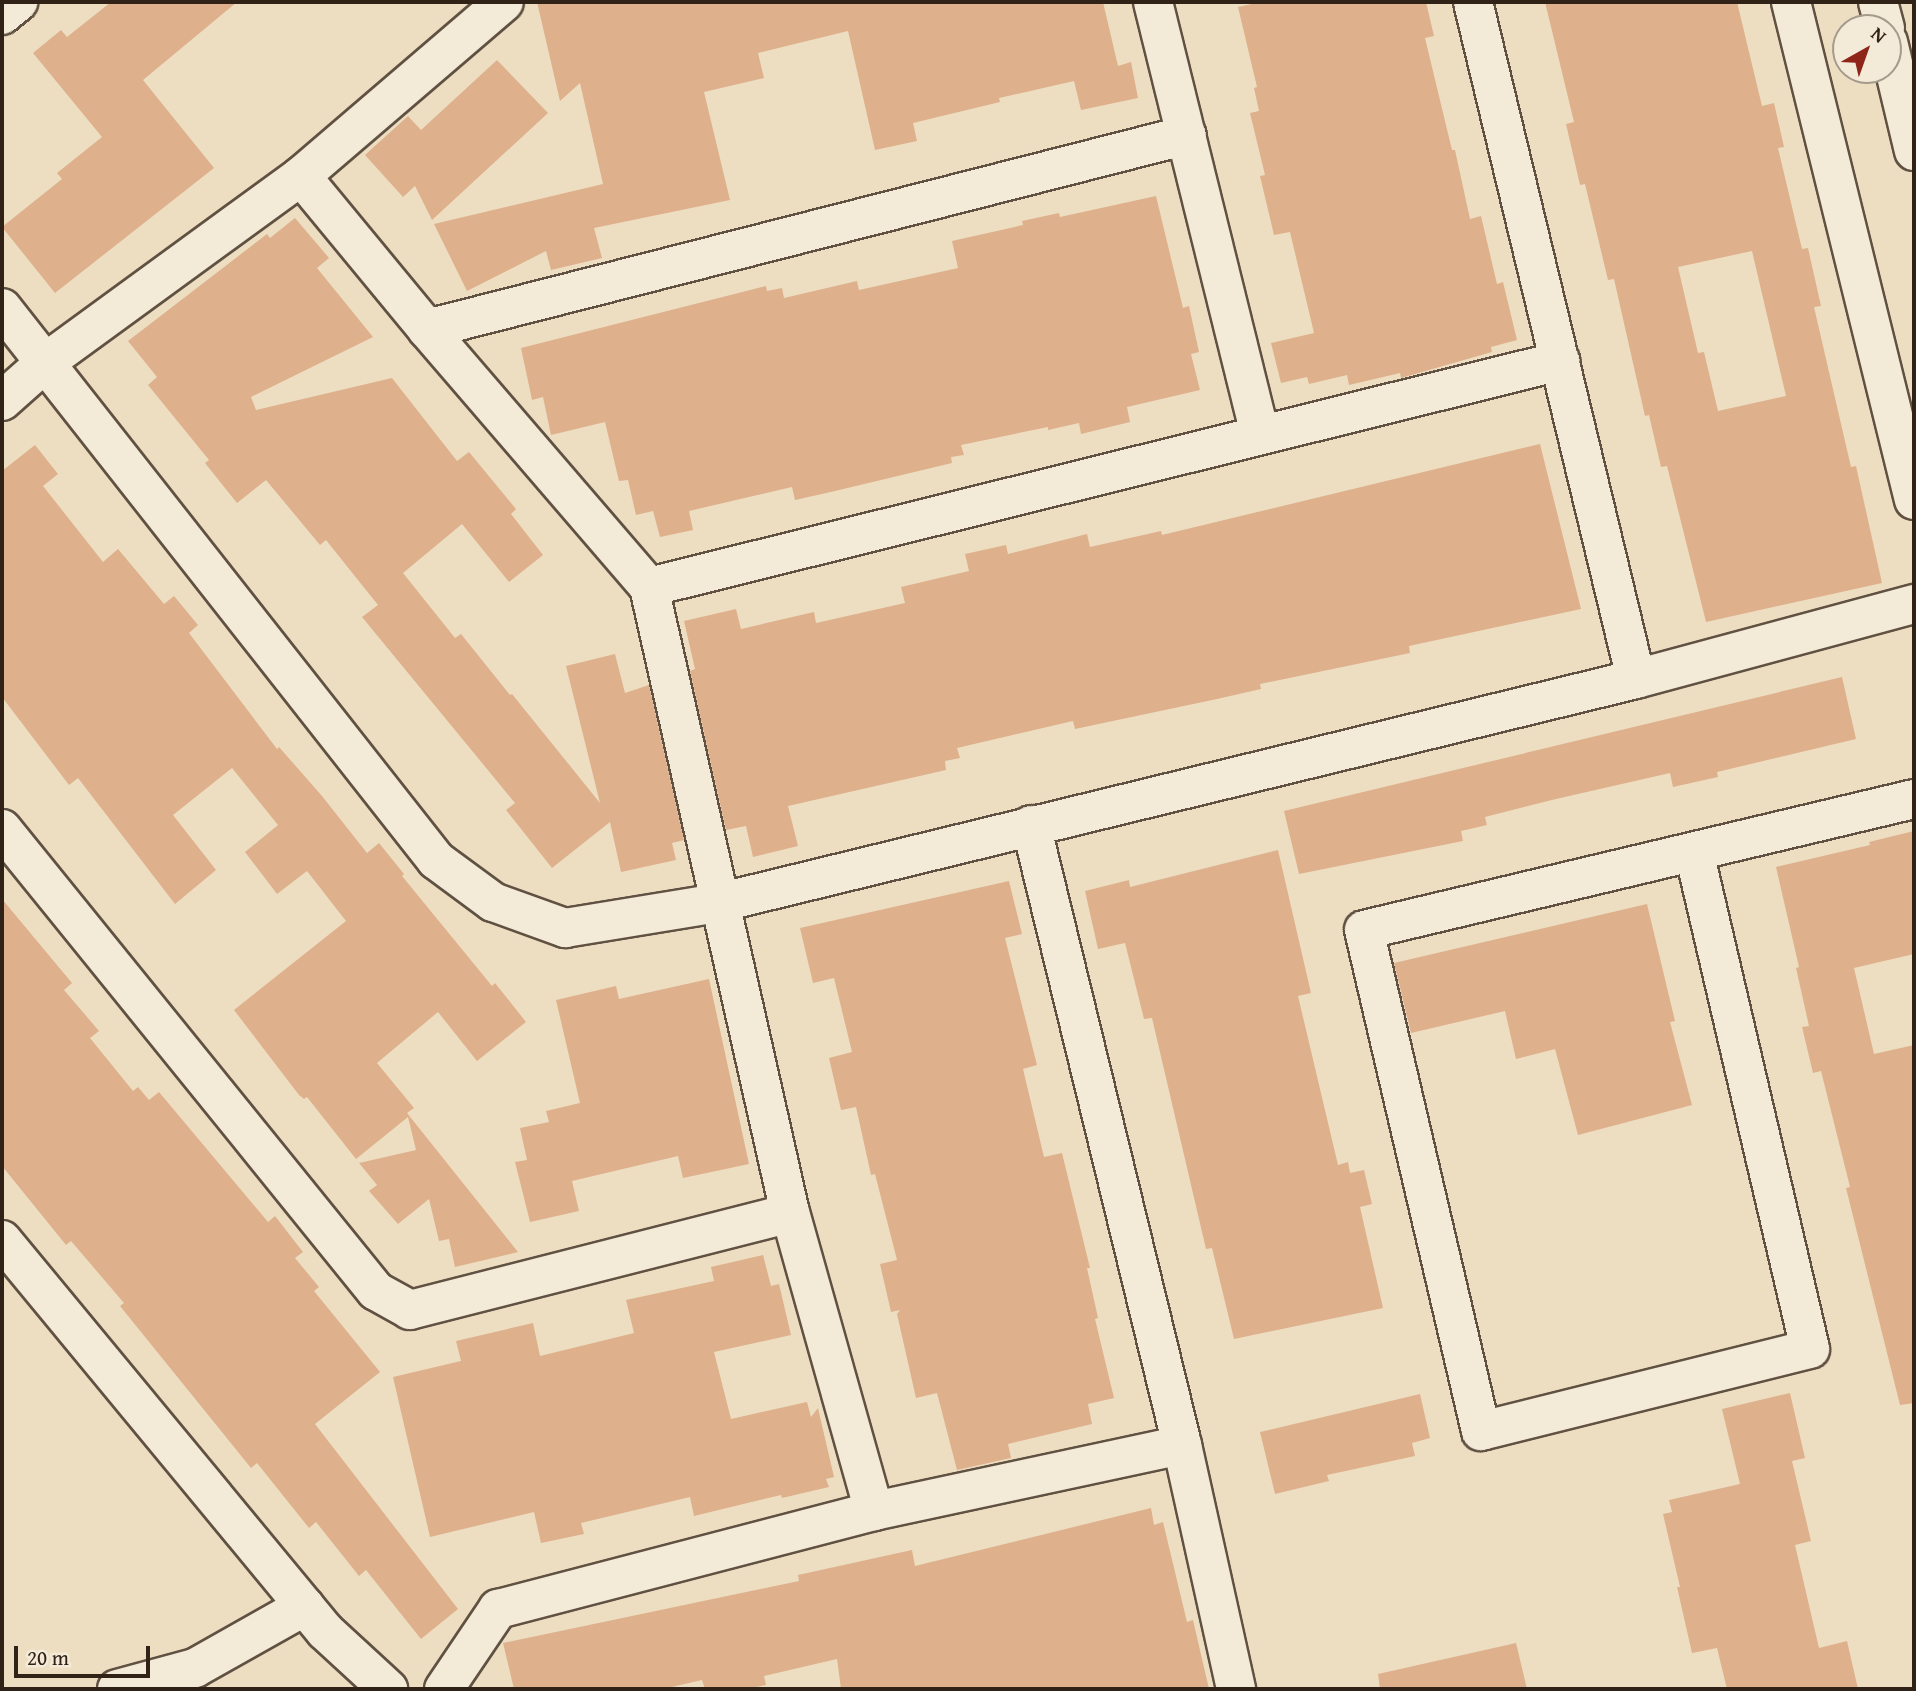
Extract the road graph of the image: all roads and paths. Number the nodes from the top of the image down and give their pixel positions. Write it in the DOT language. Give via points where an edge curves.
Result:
graph roads {
  1 [pos="18,2"];
  2 [pos="504,2"];
  3 [pos="1153,2"];
  4 [pos="1473,2"];
  5 [pos="1791,2"];
  6 [pos="2,15"];
  7 [pos="1898,84"];
  8 [pos="1187,135"];
  9 [pos="1914,151"];
  10 [pos="301,176"];
  11 [pos="2,308"];
  12 [pos="427,329"];
  13 [pos="1560,361"];
  14 [pos="46,362"];
  15 [pos="2,401"];
  16 [pos="1260,435"];
  17 [pos="1914,500"];
  18 [pos="649,587"];
  19 [pos="1914,604"];
  20 [pos="1636,680"];
  21 [pos="1914,799"];
  22 [pos="1031,825"];
  23 [pos="2,829"];
  24 [pos="1693,852"];
  25 [pos="718,903"];
  26 [pos="790,1213"];
  27 [pos="2,1240"];
  28 [pos="1182,1445"];
  29 [pos="874,1511"];
  30 [pos="305,1606"];
  31 [pos="117,1689"];
  32 [pos="388,1689"];
  33 [pos="444,1689"];
  34 [pos="1236,1689"];
  1 -- 6 [label="street"];
  2 -- 10 [label="street"];
  3 -- 8 [label="street"];
  4 -- 13 [label="street"];
  5 -- 17 [label="street"];
  7 -- 9 [label="street"];
  8 -- 12 [label="street"];
  8 -- 16 [label="street"];
  10 -- 12 [label="street"];
  10 -- 14 [label="street"];
  11 -- 14 [label="street"];
  12 -- 18 [label="street"];
  13 -- 16 [label="street"];
  13 -- 20 [label="street"];
  14 -- 15 [label="street"];
  14 -- 25 [label="street" via="436,860 493,902 565,928"];
  16 -- 18 [label="street"];
  18 -- 25 [label="street"];
  19 -- 20 [label="street"];
  20 -- 22 [label="street"];
  21 -- 24 [label="street"];
  22 -- 25 [label="street"];
  22 -- 28 [label="street"];
  23 -- 26 [label="street" via="376,1291 410,1310"];
  24 -- 24 [label="street" via="1364,930 1481,1432 1810,1349"];
  25 -- 26 [label="street"];
  26 -- 29 [label="street"];
  27 -- 30 [label="street"];
  28 -- 29 [label="street"];
  28 -- 34 [label="street"];
  29 -- 33 [label="street" via="498,1609"];
  30 -- 31 [label="street" via="195,1668"];
  30 -- 32 [label="street" via="325,1631"];
}
